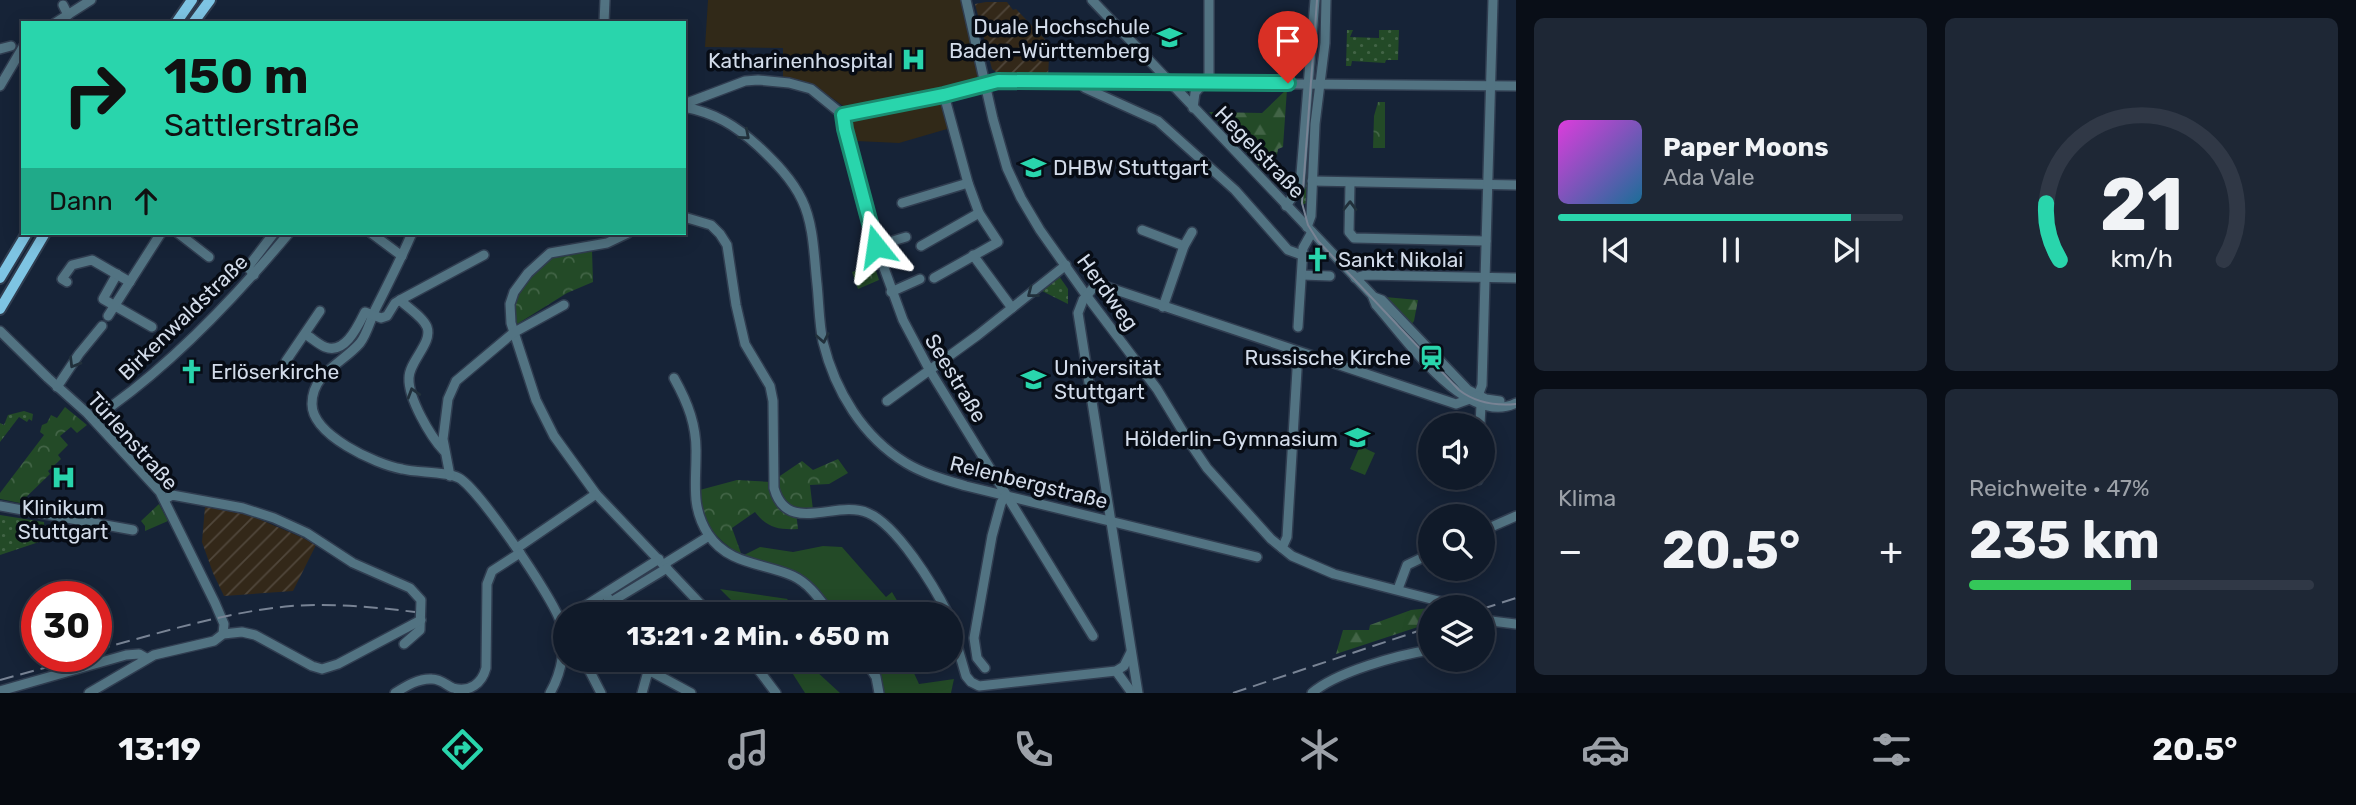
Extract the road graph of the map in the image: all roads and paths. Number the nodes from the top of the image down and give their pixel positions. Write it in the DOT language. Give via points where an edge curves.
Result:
graph roads {
  1 [pos="91,0"];
  2 [pos="192,0"];
  3 [pos="210,0"];
  4 [pos="605,0"];
  5 [pos="966,0"];
  6 [pos="1092,0"];
  7 [pos="1209,0"];
  8 [pos="1315,0"];
  9 [pos="1326,0"];
  10 [pos="1493,0"];
  11 [pos="63,5"];
  12 [pos="68,15"];
  13 [pos="58,21"];
  14 [pos="177,21"];
  15 [pos="194,21"];
  16 [pos="604,21"];
  17 [pos="11,46"];
  18 [pos="0,49"];
  19 [pos="21,50"];
  20 [pos="1080,81"];
  21 [pos="1168,82"];
  22 [pos="1206,82"];
  23 [pos="986,83"];
  24 [pos="1315,84"];
  25 [pos="0,86"];
  26 [pos="1490,86"];
  27 [pos="1516,86"];
  28 [pos="944,95"];
  29 [pos="686,104"];
  30 [pos="686,106"];
  31 [pos="1193,108"];
  32 [pos="843,115"];
  33 [pos="1312,180"];
  34 [pos="968,183"];
  35 [pos="1350,183"];
  36 [pos="1486,185"];
  37 [pos="1516,186"];
  38 [pos="902,203"];
  39 [pos="1286,206"];
  40 [pos="979,213"];
  41 [pos="686,217"];
  42 [pos="1310,229"];
  43 [pos="1142,230"];
  44 [pos="1192,232"];
  45 [pos="26,235"];
  46 [pos="44,235"];
  47 [pos="160,235"];
  48 [pos="181,235"];
  49 [pos="272,235"];
  50 [pos="287,235"];
  51 [pos="374,235"];
  52 [pos="411,235"];
  53 [pos="624,235"];
  54 [pos="906,237"];
  55 [pos="1486,241"];
  56 [pos="876,246"];
  57 [pos="921,246"];
  58 [pos="1184,246"];
  59 [pos="1303,254"];
  60 [pos="484,255"];
  61 [pos="973,255"];
  62 [pos="402,256"];
  63 [pos="209,257"];
  64 [pos="1066,265"];
  65 [pos="117,274"];
  66 [pos="254,275"];
  67 [pos="1302,275"];
  68 [pos="1330,276"];
  69 [pos="0,278"];
  70 [pos="934,278"];
  71 [pos="1356,278"];
  72 [pos="1485,278"];
  73 [pos="1516,278"];
  74 [pos="920,279"];
  75 [pos="61,280"];
  76 [pos="130,282"];
  77 [pos="891,292"];
  78 [pos="1086,295"];
  79 [pos="400,300"];
  80 [pos="564,305"];
  81 [pos="116,306"];
  82 [pos="1163,307"];
  83 [pos="1012,308"];
  84 [pos="0,309"];
  85 [pos="320,311"];
  86 [pos="373,314"];
  87 [pos="108,316"];
  88 [pos="102,326"];
  89 [pos="152,327"];
  90 [pos="1298,327"];
  91 [pos="0,331"];
  92 [pos="513,333"];
  93 [pos="305,334"];
  94 [pos="1298,353"];
  95 [pos="286,361"];
  96 [pos="929,369"];
  97 [pos="674,378"];
  98 [pos="57,387"];
  99 [pos="1476,400"];
  100 [pos="887,401"];
  101 [pos="1516,402"];
  102 [pos="1478,413"];
  103 [pos="93,419"];
  104 [pos="445,453"];
  105 [pos="450,476"];
  106 [pos="597,494"];
  107 [pos="1006,495"];
  108 [pos="165,499"];
  109 [pos="0,506"];
  110 [pos="1516,516"];
  111 [pos="1111,521"];
  112 [pos="1495,525"];
  113 [pos="133,530"];
  114 [pos="709,536"];
  115 [pos="1282,548"];
  116 [pos="518,550"];
  117 [pos="1256,557"];
  118 [pos="1418,560"];
  119 [pos="663,564"];
  120 [pos="1398,589"];
  121 [pos="605,593"];
  122 [pos="1419,595"];
  123 [pos="591,602"];
  124 [pos="610,602"];
  125 [pos="698,602"];
  126 [pos="821,602"];
  127 [pos="941,602"];
  128 [pos="553,609"];
  129 [pos="421,621"];
  130 [pos="1495,621"];
  131 [pos="1516,624"];
  132 [pos="223,634"];
  133 [pos="1093,636"];
  134 [pos="404,644"];
  135 [pos="1132,650"];
  136 [pos="1418,653"];
  137 [pos="146,658"];
  138 [pos="963,666"];
  139 [pos="985,668"];
  140 [pos="1116,671"];
  141 [pos="558,672"];
  142 [pos="590,672"];
  143 [pos="650,672"];
  144 [pos="655,672"];
  145 [pos="760,672"];
  146 [pos="873,672"];
  147 [pos="0,691"];
  148 [pos="89,693"];
  149 [pos="396,693"];
  150 [pos="550,693"];
  151 [pos="601,693"];
  152 [pos="642,693"];
  153 [pos="691,693"];
  154 [pos="776,693"];
  155 [pos="879,693"];
  156 [pos="1132,693"];
  157 [pos="1138,693"];
  158 [pos="1312,693"];
  1 -- 12 [label="street"];
  2 -- 14 [label="main road"];
  3 -- 15 [label="main road"];
  4 -- 16 [label="street"];
  5 -- 23 [label="street, Herdweg"];
  6 -- 21 [label="street, Hegelstraße"];
  7 -- 22 [label="street"];
  8 -- 24 [label="street"];
  9 -- 24 [label="street" via="1325,43"];
  10 -- 26 [label="street"];
  11 -- 12 [label="street"];
  12 -- 13 [label="street"];
  17 -- 18 [label="street"];
  19 -- 25 [label="street"];
  20 -- 21 [label="street"];
  20 -- 23 [label="street"];
  20 -- 59 [label="street" via="1085,88 1158,121 1237,192 1288,250"];
  21 -- 22 [label="street"];
  21 -- 31 [label="street, Hegelstraße"];
  22 -- 24 [label="street"];
  22 -- 31 [label="street" via="1195,93"];
  23 -- 28 [label="street"];
  23 -- 64 [label="street, Herdweg" via="1014,184"];
  24 -- 26 [label="street"];
  24 -- 33 [label="street"];
  24 -- 39 [label="street" via="1300,186"];
  26 -- 27 [label="street"];
  26 -- 36 [label="street"];
  28 -- 32 [label="street"];
  28 -- 34 [label="street"];
  29 -- 32 [label="street" via="758,80 811,89"];
  30 -- 107 [label="street, Relenbergstraße, one-way" via="717,115 743,132 787,176 803,201 811,229 823,340 832,371 859,421 906,463 937,477"];
  31 -- 39 [label="street, Hegelstraße"];
  32 -- 56 [label="street, Seestraße"];
  33 -- 35 [label="street"];
  33 -- 42 [label="street"];
  34 -- 38 [label="street"];
  34 -- 40 [label="street"];
  35 -- 36 [label="street"];
  55 -- 35 [label="street, one-way" via="1354,238 1349,232"];
  36 -- 37 [label="street"];
  36 -- 55 [label="street"];
  39 -- 42 [label="street, Hegelstraße"];
  40 -- 57 [label="street"];
  40 -- 61 [label="street" via="998,242"];
  41 -- 127 [label="street" via="711,225 727,245 745,344 774,401 774,488 781,504 797,514 852,509 880,519 894,532"];
  42 -- 59 [label="street"];
  42 -- 71 [label="street, Hegelstraße"];
  43 -- 58 [label="street"];
  44 -- 58 [label="street"];
  45 -- 69 [label="main road"];
  46 -- 84 [label="main road"];
  47 -- 76 [label="street"];
  48 -- 63 [label="street"];
  49 -- 66 [label="street" via="248,267"];
  50 -- 66 [label="street, Birkenwaldstraße"];
  51 -- 62 [label="street"];
  52 -- 62 [label="street"];
  53 -- 92 [label="street" via="586,249 558,250 527,273 514,292 509,313"];
  54 -- 56 [label="street"];
  55 -- 72 [label="street"];
  56 -- 77 [label="street, Seestraße"];
  58 -- 82 [label="street"];
  59 -- 67 [label="street"];
  60 -- 79 [label="street"];
  61 -- 70 [label="street"];
  61 -- 83 [label="street"];
  62 -- 86 [label="street"];
  64 -- 78 [label="street, Herdweg"];
  64 -- 83 [label="street, one-way"];
  65 -- 75 [label="street" via="92,260 72,265"];
  65 -- 76 [label="street"];
  65 -- 81 [label="street" via="100,297"];
  66 -- 103 [label="street, Birkenwaldstraße" via="148,377"];
  67 -- 68 [label="street"];
  67 -- 90 [label="street"];
  71 -- 72 [label="street"];
  71 -- 99 [label="street, Hegelstraße"];
  72 -- 73 [label="street"];
  72 -- 99 [label="street" via="1482,385"];
  74 -- 77 [label="street"];
  76 -- 81 [label="street"];
  77 -- 96 [label="street, Seestraße"];
  78 -- 82 [label="street" via="1101,286"];
  78 -- 111 [label="street" via="1078,313"];
  78 -- 115 [label="street, Herdweg" via="1157,389 1208,468"];
  79 -- 86 [label="street" via="387,316"];
  104 -- 79 [label="street, one-way" via="421,415 408,376 429,336 427,326"];
  80 -- 92 [label="street"];
  81 -- 87 [label="street"];
  81 -- 89 [label="street"];
  82 -- 94 [label="street"];
  83 -- 96 [label="street"];
  85 -- 93 [label="street"];
  86 -- 93 [label="street" via="365,313 353,335 339,347 328,348"];
  86 -- 105 [label="street" via="362,341 320,380 311,407 317,421 372,460"];
  88 -- 98 [label="street, one-way"];
  91 -- 98 [label="street, Türlenstraße"];
  92 -- 104 [label="street" via="451,389 445,415"];
  92 -- 106 [label="street" via="554,436"];
  93 -- 95 [label="street"];
  94 -- 99 [label="street" via="1456,404"];
  94 -- 115 [label="street" via="1287,537"];
  96 -- 100 [label="street"];
  96 -- 107 [label="street, Seestraße"];
  97 -- 114 [label="street" via="691,414 694,493"];
  98 -- 103 [label="street, Türlenstraße"];
  99 -- 101 [label="street" via="1505,407"];
  99 -- 102 [label="street"];
  103 -- 108 [label="street, Türlenstraße"];
  104 -- 105 [label="street"];
  105 -- 116 [label="street" via="467,484"];
  106 -- 116 [label="street"];
  106 -- 119 [label="street"];
  107 -- 111 [label="street, Relenbergstraße"];
  107 -- 133 [label="street, Seestraße"];
  107 -- 139 [label="street" via="992,536 974,638 977,658"];
  108 -- 129 [label="street" via="173,495 251,510 307,533 353,563 410,588 421,600"];
  108 -- 132 [label="street, Türlenstraße" via="215,603"];
  109 -- 113 [label="street"];
  110 -- 112 [label="street"];
  111 -- 117 [label="street, Relenbergstraße"];
  111 -- 135 [label="street"];
  114 -- 119 [label="street"];
  114 -- 126 [label="street" via="739,560 801,580"];
  115 -- 120 [label="street, Herdweg" via="1323,570"];
  116 -- 128 [label="street"];
  116 -- 149 [label="street" via="492,571 487,584 483,680 463,691 429,678"];
  118 -- 120 [label="street" via="1407,565"];
  119 -- 121 [label="street"];
  119 -- 124 [label="street"];
  119 -- 125 [label="street"];
  120 -- 122 [label="street, Herdweg"];
  121 -- 123 [label="street"];
  121 -- 124 [label="street"];
  129 -- 132 [label="street" via="322,669 255,635"];
  129 -- 134 [label="street" via="420,630"];
  130 -- 131 [label="street"];
  132 -- 137 [label="street" via="214,641"];
  135 -- 140 [label="street"];
  135 -- 157 [label="street"];
  136 -- 158 [label="street" via="1345,674"];
  137 -- 147 [label="street" via="126,655"];
  137 -- 148 [label="street"];
  138 -- 140 [label="street" via="966,676 979,686"];
  140 -- 156 [label="street"];
  141 -- 150 [label="street"];
  142 -- 151 [label="street"];
  143 -- 152 [label="street"];
  144 -- 153 [label="street"];
  145 -- 154 [label="street"];
  146 -- 155 [label="street"];
}
